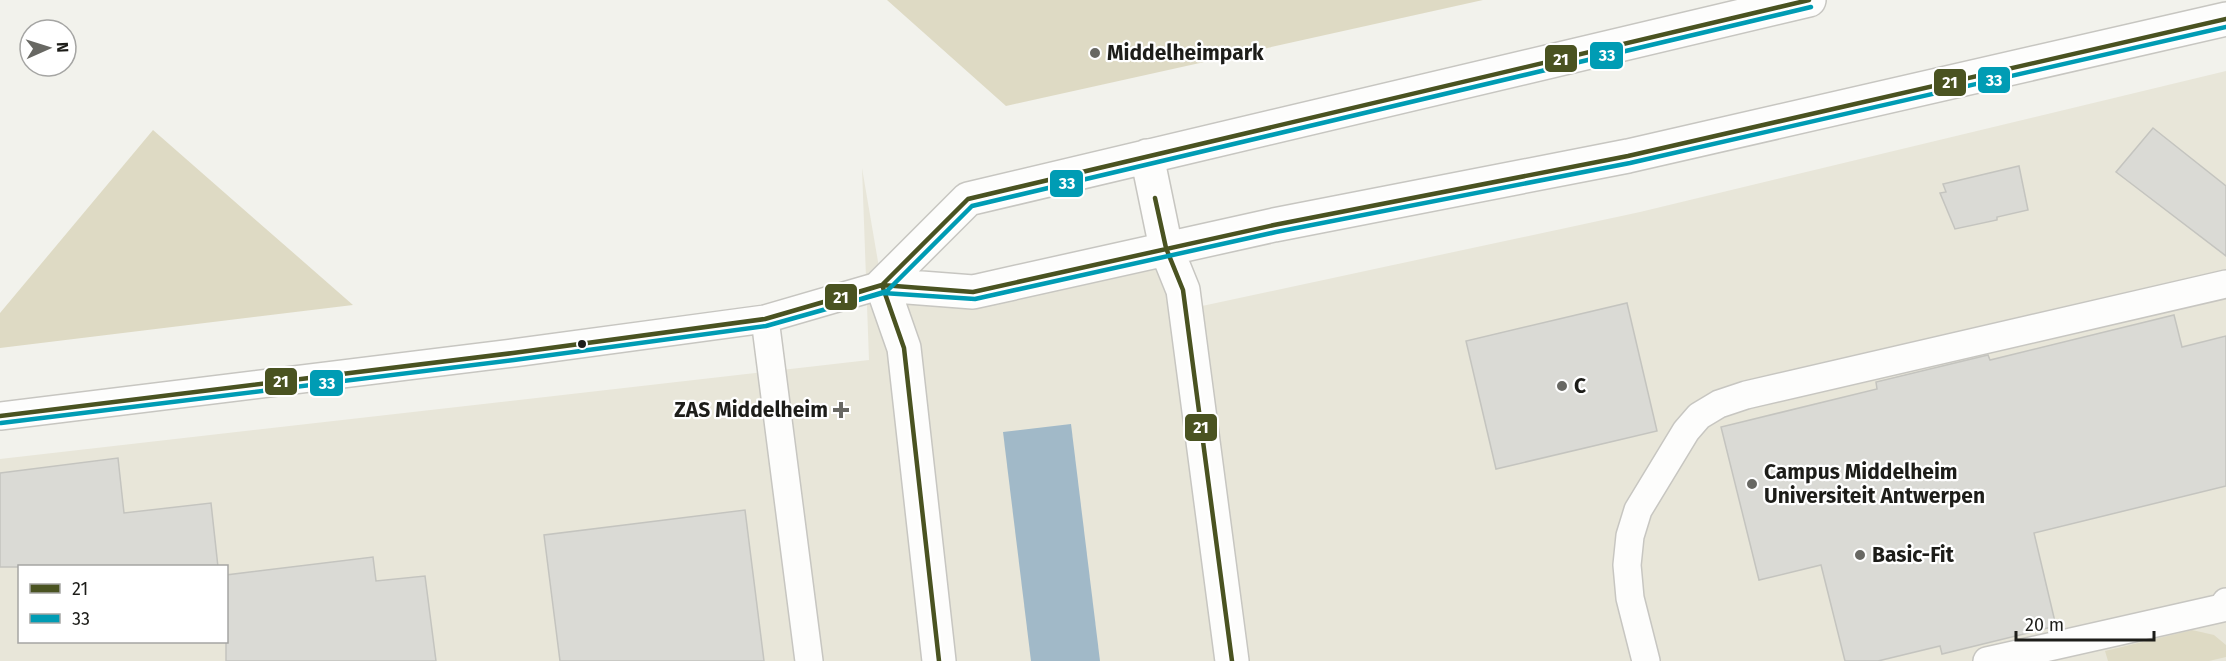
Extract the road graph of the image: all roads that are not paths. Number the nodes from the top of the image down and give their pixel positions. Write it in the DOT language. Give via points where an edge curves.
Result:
graph roads {
  1 [pos="1809,0"];
  2 [pos="2226,20"];
  3 [pos="1147,156"];
  4 [pos="1166,248"];
  5 [pos="2226,284"];
  6 [pos="882,285"];
  7 [pos="765,319"];
  8 [pos="0,416"];
  9 [pos="2224,607"];
  10 [pos="809,661"];
  11 [pos="939,661"];
  12 [pos="1232,661"];
  13 [pos="1646,661"];
  14 [pos="1992,661"];
  1 -- 3 [label="street"];
  2 -- 4 [label="street" via="1628,156"];
  3 -- 4 [label="street"];
  3 -- 6 [label="street" via="968,199"];
  4 -- 6 [label="street" via="973,292"];
  4 -- 12 [label="street" via="1183,290"];
  5 -- 13 [label="lane" via="1746,395 1699,416 1638,510 1630,536 1630,598"];
  6 -- 7 [label="lane"];
  6 -- 11 [label="street" via="904,348"];
  7 -- 8 [label="lane"];
  7 -- 10 [label="lane"];
  9 -- 14 [label="lane"];
}
